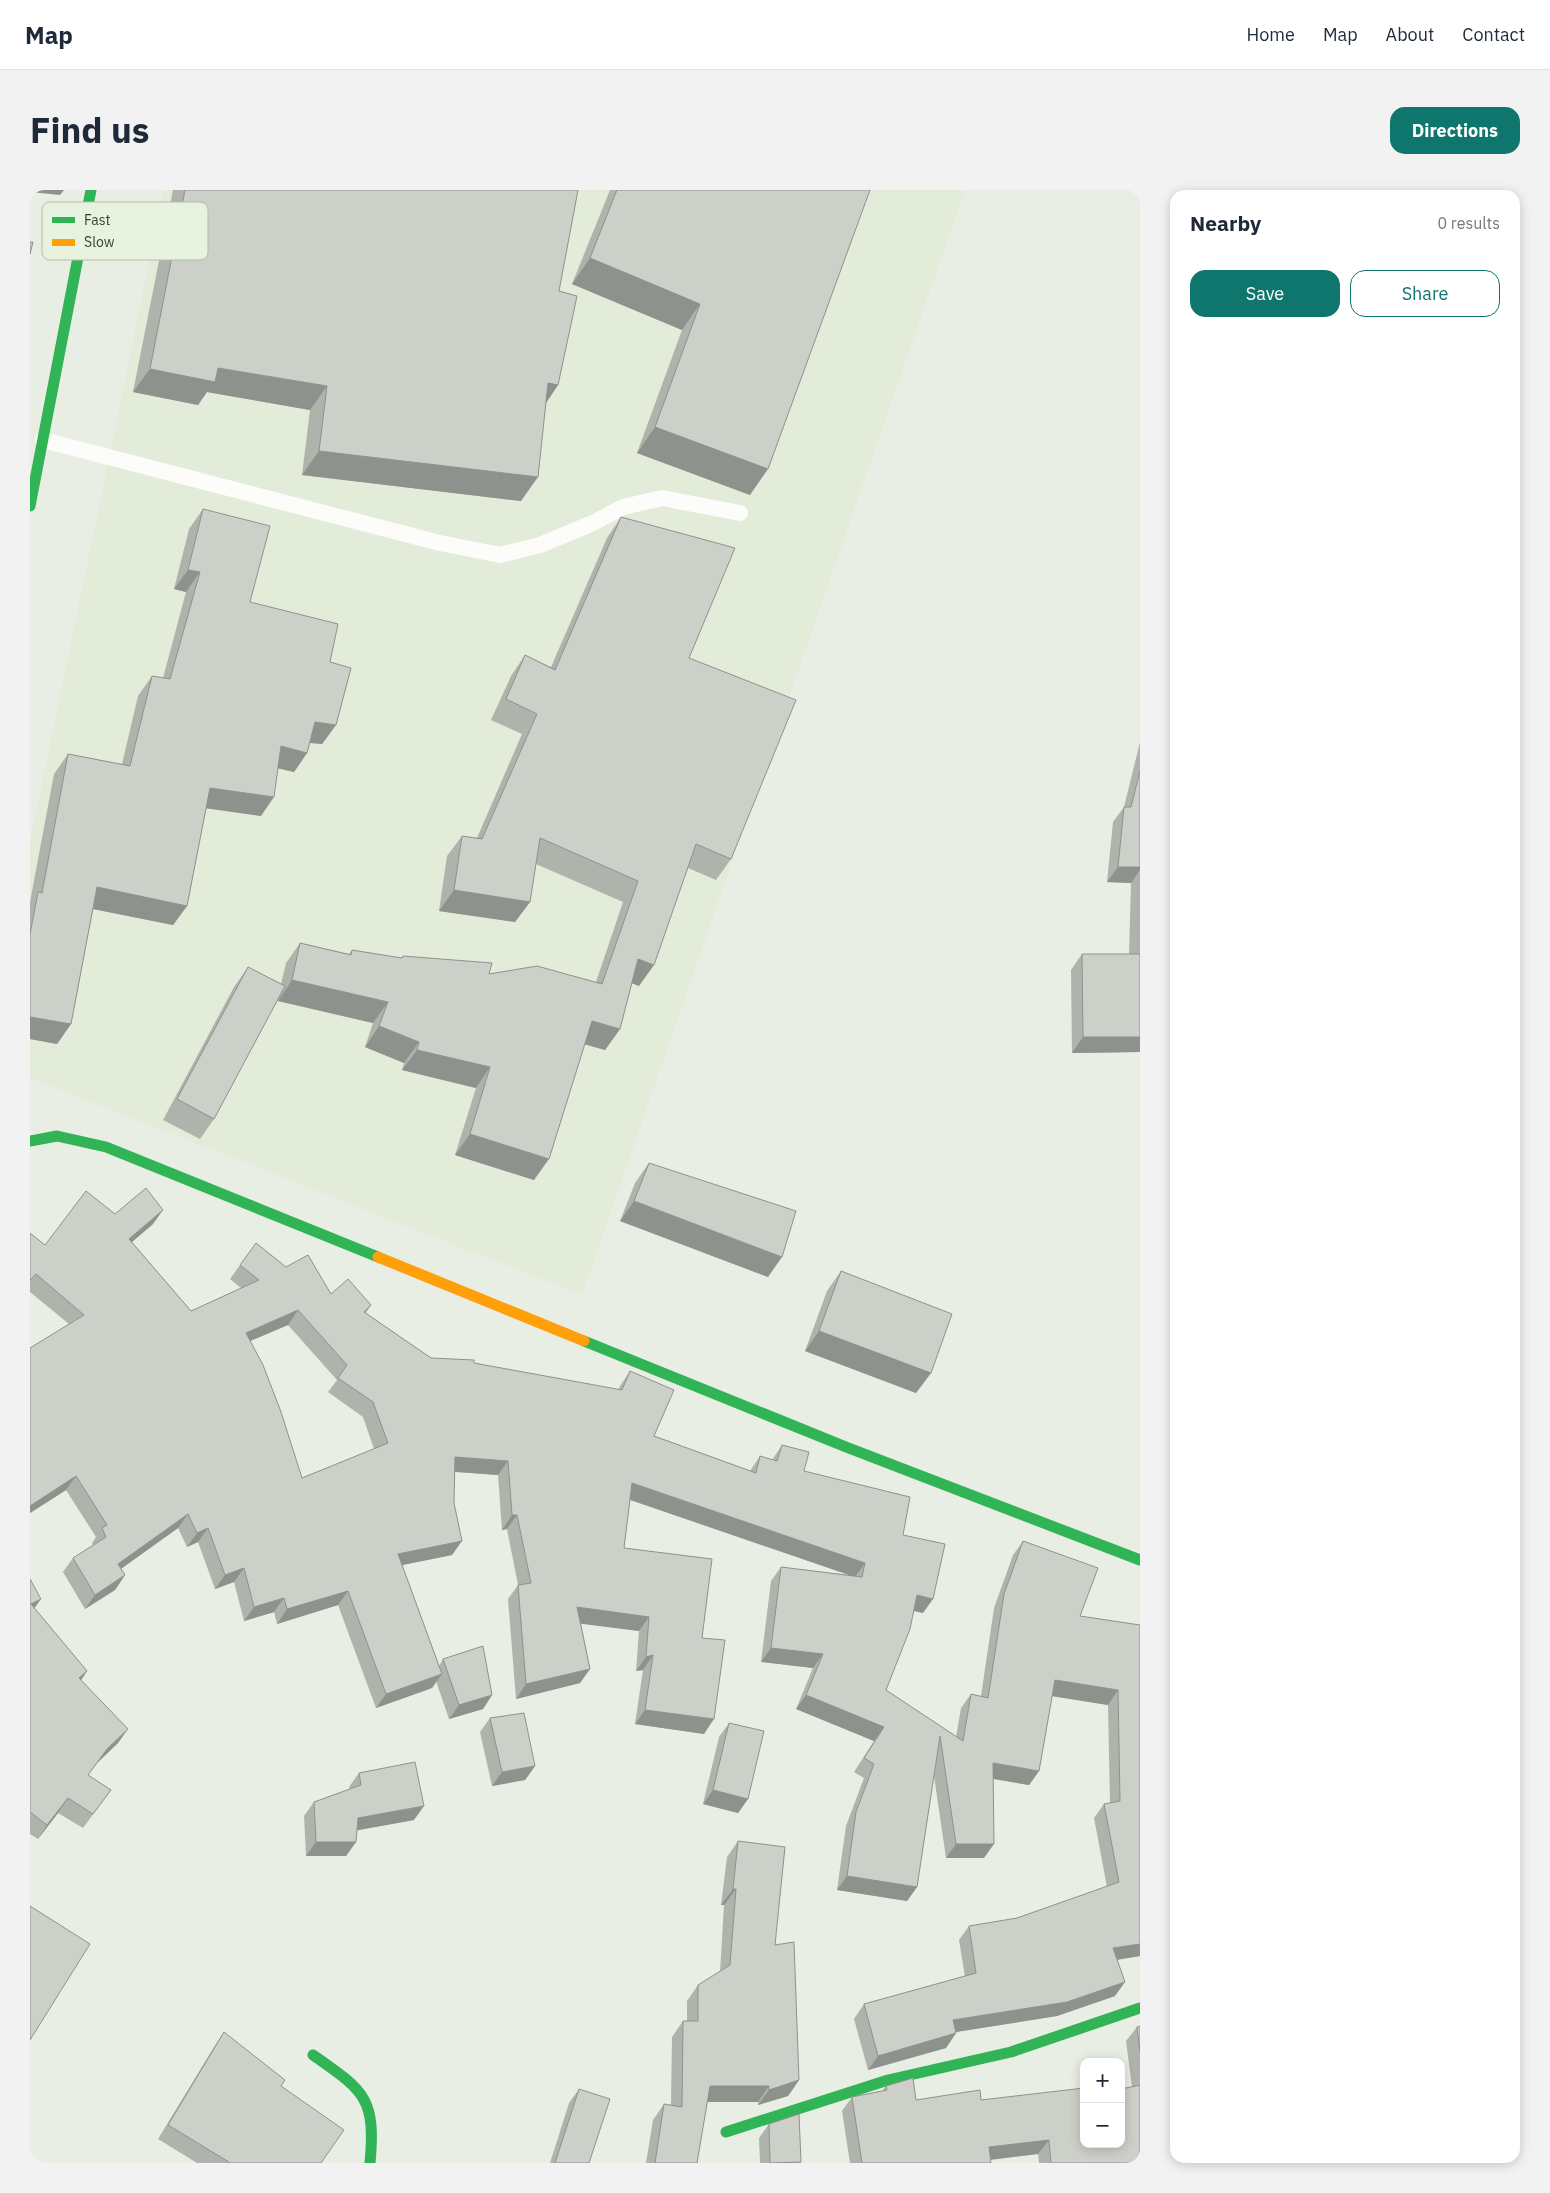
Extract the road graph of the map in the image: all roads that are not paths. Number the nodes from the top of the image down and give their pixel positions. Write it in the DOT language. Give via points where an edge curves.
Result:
graph roads {
  1 [pos="78,260"];
  2 [pos="43,440"];
  3 [pos="30,506"];
  4 [pos="740,513"];
  5 [pos="30,1141"];
  6 [pos="1140,1560"];
  7 [pos="1140,2008"];
  8 [pos="313,2056"];
  9 [pos="726,2132"];
  10 [pos="370,2163"];
  1 -- 2 [label="street"];
  2 -- 3 [label="street"];
  2 -- 4 [label="lane" via="500,556 540,545 623,507 662,498"];
  5 -- 6 [label="street" via="57,1136 106,1146 846,1447"];
  7 -- 9 [label="street" via="1011,2052 888,2080"];
  8 -- 10 [label="street" via="359,2088 372,2109"];
}
